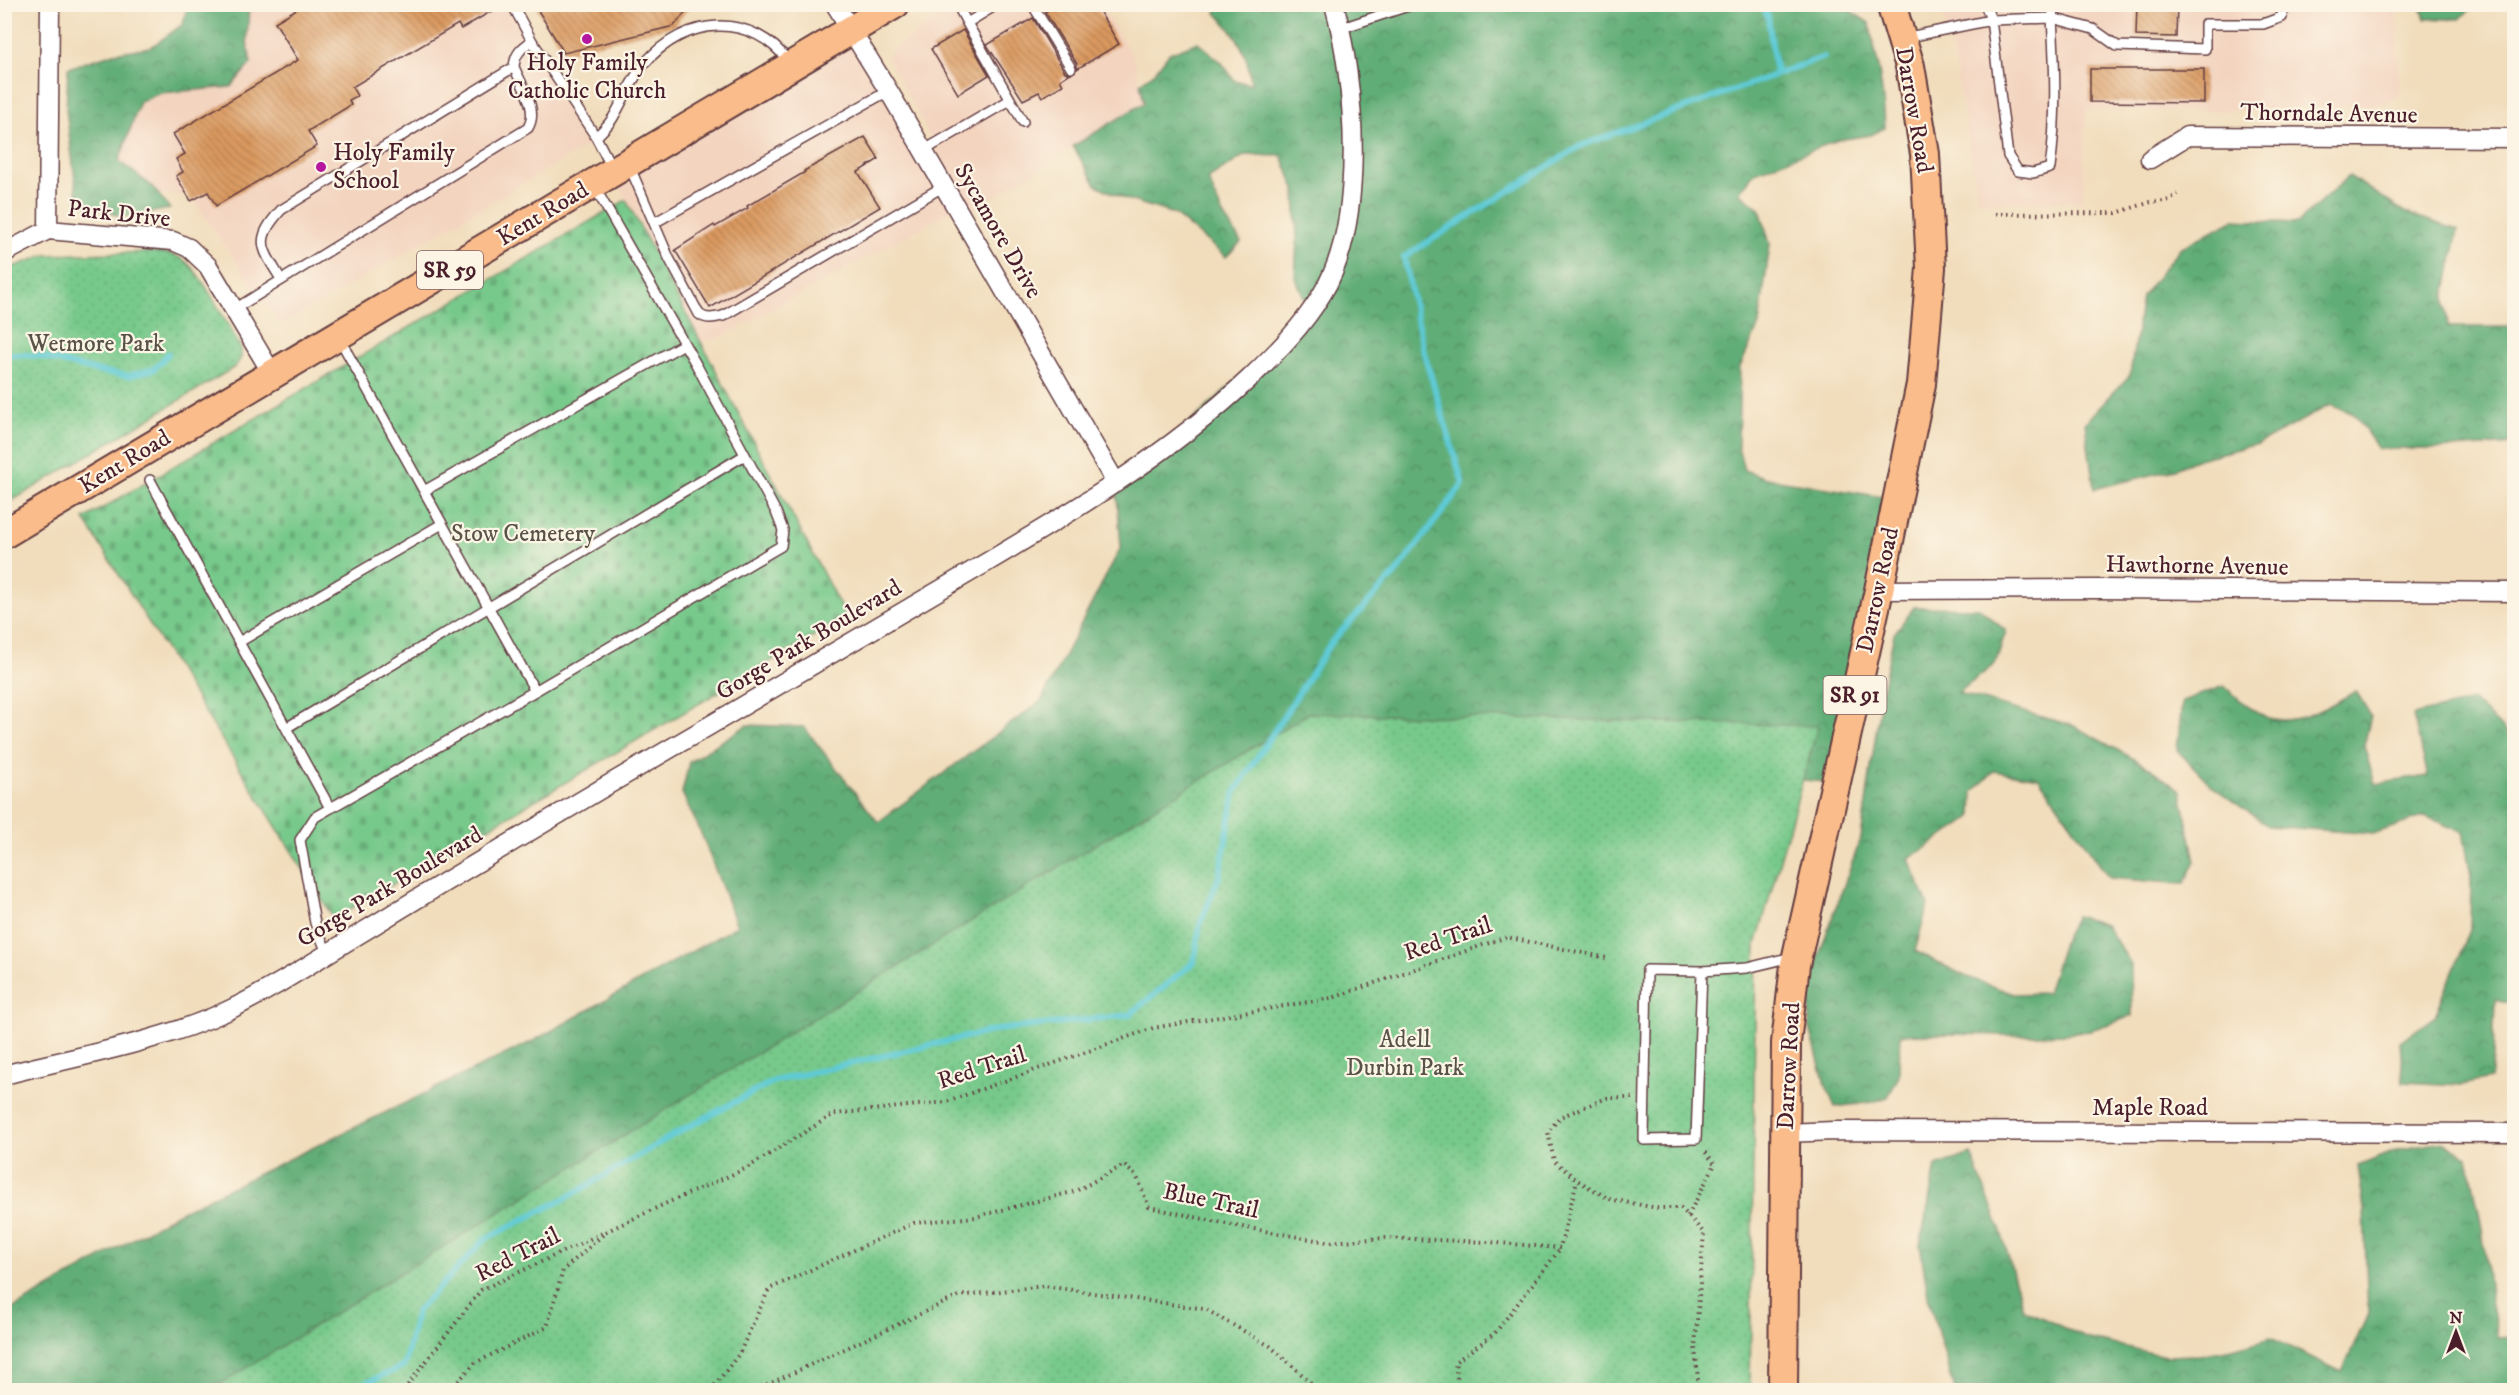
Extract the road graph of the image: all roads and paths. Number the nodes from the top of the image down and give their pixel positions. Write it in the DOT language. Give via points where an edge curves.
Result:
graph roads {
  1 [pos="50,4"];
  2 [pos="512,4"];
  3 [pos="835,4"];
  4 [pos="895,4"];
  5 [pos="957,4"];
  6 [pos="998,4"];
  7 [pos="1032,4"];
  8 [pos="1334,4"];
  9 [pos="1414,4"];
  10 [pos="1891,4"];
  11 [pos="1985,4"];
  12 [pos="2055,4"];
  13 [pos="2284,4"];
  14 [pos="2052,18"];
  15 [pos="1991,20"];
  16 [pos="967,23"];
  17 [pos="1339,28"];
  18 [pos="849,31"];
  19 [pos="1901,38"];
  20 [pos="532,41"];
  21 [pos="792,65"];
  22 [pos="514,67"];
  23 [pos="1071,68"];
  24 [pos="888,91"];
  25 [pos="1010,100"];
  26 [pos="1023,122"];
  27 [pos="596,137"];
  28 [pos="2514,138"];
  29 [pos="923,151"];
  30 [pos="2150,159"];
  31 [pos="612,173"];
  32 [pos="944,186"];
  33 [pos="2178,194"];
  34 [pos="1995,214"];
  35 [pos="654,222"];
  36 [pos="48,230"];
  37 [pos="4,253"];
  38 [pos="281,279"];
  39 [pos="233,310"];
  40 [pos="338,336"];
  41 [pos="684,344"];
  42 [pos="273,375"];
  43 [pos="745,455"];
  44 [pos="150,480"];
  45 [pos="1116,483"];
  46 [pos="424,491"];
  47 [pos="442,524"];
  48 [pos="4,534"];
  49 [pos="1879,590"];
  50 [pos="2514,592"];
  51 [pos="489,608"];
  52 [pos="239,642"];
  53 [pos="535,691"];
  54 [pos="286,728"];
  55 [pos="330,808"];
  56 [pos="327,953"];
  57 [pos="1797,956"];
  58 [pos="1607,958"];
  59 [pos="1702,971"];
  60 [pos="4,1075"];
  61 [pos="1645,1098"];
  62 [pos="1785,1133"];
  63 [pos="2514,1133"];
  64 [pos="1714,1164"];
  65 [pos="1577,1180"];
  66 [pos="1688,1216"];
  67 [pos="608,1230"];
  68 [pos="1560,1248"];
  69 [pos="404,1390"];
  70 [pos="450,1390"];
  71 [pos="711,1390"];
  72 [pos="756,1390"];
  73 [pos="1319,1390"];
  74 [pos="1459,1390"];
  75 [pos="1699,1390"];
  76 [pos="1783,1390"];
  1 -- 36 [label="street"];
  2 -- 20 [label="lane"];
  3 -- 18 [label="street, Sycamore Drive"];
  4 -- 18 [label="main road, Kent Road / SR 59"];
  5 -- 16 [label="lane"];
  6 -- 16 [label="lane"];
  7 -- 23 [label="lane"];
  8 -- 17 [label="street, Gorge Park Boulevard"];
  9 -- 17 [label="lane"];
  10 -- 19 [label="main road, Darrow Road / SR 91"];
  11 -- 15 [label="lane"];
  12 -- 14 [label="lane"];
  13 -- 14 [label="lane" via="2282,17 2263,24 2205,24 2205,49 2117,46 2093,29"];
  14 -- 15 [label="lane"];
  14 -- 15 [label="lane" via="2054,141 2050,168 2033,173 2018,171 2008,156"];
  15 -- 19 [label="lane"];
  16 -- 25 [label="lane"];
  17 -- 45 [label="street, Gorge Park Boulevard" via="1352,121 1353,169 1347,220 1330,280 1285,343 1228,399 1182,438"];
  18 -- 21 [label="main road, Kent Road / SR 59"];
  18 -- 24 [label="street, Sycamore Drive"];
  19 -- 49 [label="main road, Darrow Road / SR 91" via="1910,66 1925,154 1931,267 1921,384"];
  20 -- 22 [label="lane" via="519,51"];
  20 -- 27 [label="lane"];
  21 -- 27 [label="lane" via="767,39 738,27 697,28 676,37 645,64 613,118"];
  21 -- 31 [label="main road, Kent Road / SR 59"];
  22 -- 38 [label="lane" via="281,210 268,224 262,245"];
  22 -- 38 [label="lane" via="532,110 532,121 523,133"];
  24 -- 29 [label="street, Sycamore Drive"];
  24 -- 35 [label="lane"];
  25 -- 26 [label="lane"];
  25 -- 29 [label="lane"];
  27 -- 31 [label="lane"];
  28 -- 30 [label="street, Thorndale Avenue" via="2187,136"];
  29 -- 32 [label="street, Sycamore Drive"];
  31 -- 35 [label="lane"];
  31 -- 40 [label="main road, Kent Road / SR 59"];
  31 -- 41 [label="lane"];
  32 -- 35 [label="lane" via="712,319 699,314"];
  32 -- 45 [label="street, Sycamore Drive"];
  33 -- 34 [label="path" via="2167,201 2116,213"];
  36 -- 37 [label="street, Park Drive"];
  36 -- 39 [label="street, Park Drive" via="173,241 189,248 208,267"];
  38 -- 39 [label="lane"];
  39 -- 42 [label="street, Park Drive"];
  40 -- 42 [label="main road, Kent Road / SR 59"];
  40 -- 46 [label="lane"];
  41 -- 43 [label="lane"];
  41 -- 46 [label="lane"];
  42 -- 48 [label="main road, Kent Road / SR 59"];
  43 -- 51 [label="lane"];
  43 -- 53 [label="lane" via="777,512 783,530 781,546"];
  44 -- 52 [label="lane"];
  45 -- 56 [label="street, Gorge Park Boulevard"];
  46 -- 47 [label="lane"];
  47 -- 51 [label="lane"];
  47 -- 52 [label="lane"];
  49 -- 50 [label="street, Hawthorne Avenue"];
  49 -- 57 [label="main road, Darrow Road / SR 91"];
  51 -- 53 [label="lane"];
  51 -- 54 [label="lane"];
  52 -- 54 [label="lane"];
  53 -- 55 [label="lane"];
  54 -- 55 [label="lane"];
  55 -- 56 [label="lane" via="315,817 300,840 315,923"];
  56 -- 60 [label="street, Gorge Park Boulevard" via="227,1010 189,1026"];
  57 -- 59 [label="lane" via="1747,968"];
  57 -- 62 [label="main road, Darrow Road / SR 91" via="1786,1043"];
  58 -- 67 [label="path, Red Trail" via="1506,937 1332,998 1153,1028 946,1102 834,1114 747,1168"];
  59 -- 61 [label="lane" via="1647,970"];
  59 -- 61 [label="lane" via="1696,1140 1644,1140"];
  61 -- 65 [label="path" via="1607,1098 1560,1117 1548,1132 1554,1161"];
  62 -- 63 [label="street, Maple Road"];
  62 -- 76 [label="main road, Darrow Road / SR 91"];
  64 -- 66 [label="path"];
  65 -- 66 [label="path" via="1609,1199 1681,1208"];
  65 -- 68 [label="path"];
  66 -- 75 [label="path" via="1704,1233 1695,1347"];
  67 -- 69 [label="path, Red Trail" via="481,1290"];
  67 -- 70 [label="path" via="563,1270 547,1327 475,1364"];
  68 -- 71 [label="path, Blue Trail" via="1385,1238 1327,1242 1231,1225 1149,1207 1137,1177 1124,1165 1076,1191 975,1217 914,1223 769,1289 739,1354"];
  68 -- 74 [label="path" via="1495,1333 1455,1362"];
  72 -- 73 [label="path" via="959,1296 1044,1286 1205,1309 1270,1346"];
}
